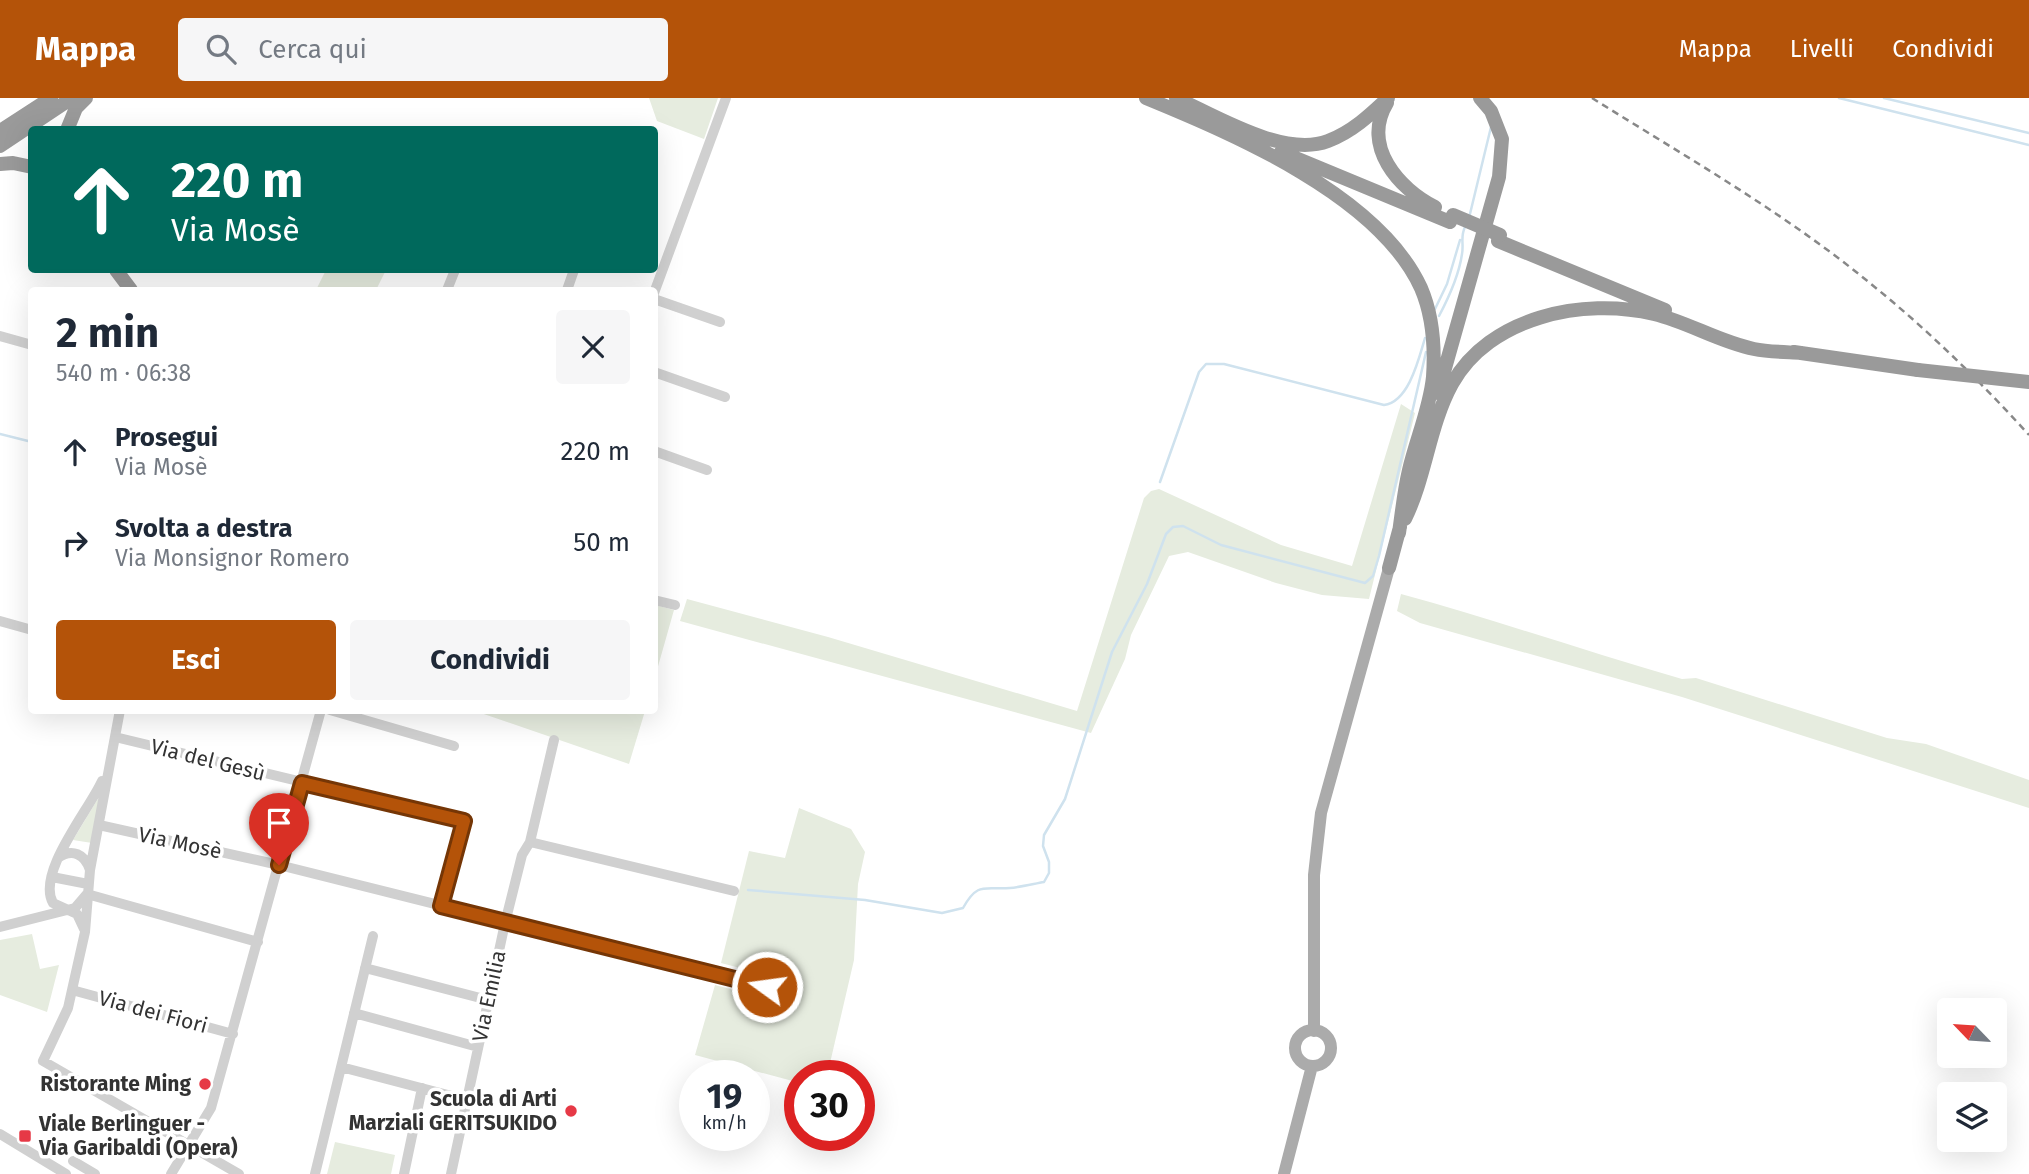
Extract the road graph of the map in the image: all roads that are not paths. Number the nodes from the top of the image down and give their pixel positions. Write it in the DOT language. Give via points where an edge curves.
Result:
graph roads {
  1 [pos="51,98"];
  2 [pos="72,98"];
  3 [pos="86,98"];
  4 [pos="726,98"];
  5 [pos="1174,98"];
  6 [pos="1389,98"];
  7 [pos="1480,98"];
  8 [pos="1151,100"];
  9 [pos="30,126"];
  10 [pos="68,126"];
  11 [pos="28,127"];
  12 [pos="1225,127"];
  13 [pos="0,131"];
  14 [pos="0,146"];
  15 [pos="0,164"];
  16 [pos="28,166"];
  17 [pos="1451,218"];
  18 [pos="656,287"];
  19 [pos="658,300"];
  20 [pos="720,322"];
  21 [pos="0,336"];
  22 [pos="28,344"];
  23 [pos="1802,353"];
  24 [pos="658,373"];
  25 [pos="2029,382"];
  26 [pos="725,397"];
  27 [pos="658,452"];
  28 [pos="707,470"];
  29 [pos="1399,533"];
  30 [pos="1389,568"];
  31 [pos="658,601"];
  32 [pos="675,605"];
  33 [pos="0,621"];
  34 [pos="28,629"];
  35 [pos="119,714"];
  36 [pos="320,714"];
  37 [pos="344,714"];
  38 [pos="115,737"];
  39 [pos="554,740"];
  40 [pos="454,746"];
  41 [pos="108,767"];
  42 [pos="302,783"];
  43 [pos="100,825"];
  44 [pos="530,842"];
  45 [pos="58,858"];
  46 [pos="279,865"];
  47 [pos="90,870"];
  48 [pos="52,877"];
  49 [pos="87,889"];
  50 [pos="49,890"];
  51 [pos="734,891"];
  52 [pos="441,906"];
  53 [pos="66,910"];
  54 [pos="30,920"];
  55 [pos="505,923"];
  56 [pos="0,927"];
  57 [pos="85,932"];
  58 [pos="373,936"];
  59 [pos="258,942"];
  60 [pos="365,968"];
  61 [pos="767,987"];
  62 [pos="72,990"];
  63 [pos="488,1000"];
  64 [pos="354,1013"];
  65 [pos="1314,1031"];
  66 [pos="233,1034"];
  67 [pos="478,1047"];
  68 [pos="1312,1066"];
  69 [pos="341,1067"];
  70 [pos="422,1088"];
  71 [pos="467,1100"];
  72 [pos="0,1134"];
  73 [pos="189,1145"];
  74 [pos="73,1161"];
  75 [pos="66,1174"];
  76 [pos="94,1174"];
  77 [pos="172,1174"];
  78 [pos="239,1174"];
  79 [pos="315,1174"];
  80 [pos="404,1174"];
  81 [pos="451,1174"];
  82 [pos="1283,1174"];
  1 -- 13 [label="highway"];
  2 -- 9 [label="highway"];
  3 -- 10 [label="highway"];
  4 -- 18 [label="street"];
  5 -- 6 [label="highway" via="1263,137 1311,145 1342,135"];
  5 -- 12 [label="highway"];
  6 -- 17 [label="highway" via="1378,132 1389,168 1418,198"];
  7 -- 29 [label="highway" via="1491,111 1502,139 1499,177"];
  8 -- 12 [label="highway"];
  8 -- 29 [label="highway" via="1284,162 1344,200 1389,240 1415,277 1432,330 1432,380 1408,473"];
  11 -- 14 [label="highway"];
  12 -- 17 [label="highway"];
  15 -- 16 [label="highway"];
  17 -- 23 [label="highway" via="1702,324"];
  19 -- 20 [label="street"];
  21 -- 22 [label="street"];
  23 -- 25 [label="highway, bridge"];
  23 -- 29 [label="highway" via="1755,350 1631,310 1563,313 1515,325 1472,355 1451,386 1418,493"];
  24 -- 26 [label="street"];
  27 -- 28 [label="street"];
  29 -- 30 [label="highway"];
  30 -- 65 [label="main road" via="1321,813 1314,875"];
  31 -- 32 [label="street"];
  33 -- 34 [label="street"];
  35 -- 38 [label="street"];
  36 -- 42 [label="street"];
  37 -- 40 [label="street"];
  38 -- 41 [label="street"];
  38 -- 42 [label="street, Via del Gesù"];
  39 -- 44 [label="street, Via Emilia"];
  41 -- 43 [label="street"];
  41 -- 45 [label="street"];
  42 -- 46 [label="street"];
  42 -- 52 [label="street, Via del Gesù" via="464,821"];
  43 -- 46 [label="street, Via Mosè"];
  43 -- 47 [label="street"];
  44 -- 51 [label="street"];
  44 -- 55 [label="street, Via Emilia" via="522,855"];
  45 -- 47 [label="street" via="77,853"];
  45 -- 48 [label="street"];
  46 -- 52 [label="street, Via Mosè"];
  46 -- 59 [label="street"];
  47 -- 49 [label="street"];
  48 -- 49 [label="street"];
  48 -- 50 [label="street"];
  49 -- 53 [label="street" via="77,907"];
  49 -- 57 [label="street"];
  49 -- 59 [label="street"];
  50 -- 53 [label="street" via="52,902"];
  50 -- 54 [label="street" via="42,910"];
  52 -- 55 [label="street, Via Mosè"];
  53 -- 54 [label="street"];
  53 -- 57 [label="street" via="79,916"];
  54 -- 56 [label="street"];
  55 -- 61 [label="street, Via Mosè"];
  55 -- 63 [label="street, Via Emilia"];
  57 -- 62 [label="street"];
  58 -- 60 [label="street"];
  59 -- 66 [label="street"];
  60 -- 63 [label="street"];
  60 -- 64 [label="street"];
  62 -- 66 [label="street, Via dei Fiori"];
  62 -- 73 [label="street" via="43,1060"];
  63 -- 67 [label="street, Via Emilia"];
  64 -- 67 [label="street"];
  64 -- 69 [label="street"];
  65 -- 68 [label="main road" via="1304,1033 1296,1046 1301,1062"];
  65 -- 68 [label="main road" via="1328,1039 1331,1049 1327,1060"];
  66 -- 73 [label="street" via="211,1108"];
  67 -- 71 [label="street, Via Emilia"];
  68 -- 82 [label="main road"];
  69 -- 70 [label="street"];
  69 -- 79 [label="street"];
  70 -- 71 [label="street"];
  70 -- 80 [label="street"];
  71 -- 81 [label="street, Via Emilia"];
  72 -- 75 [label="street"];
  73 -- 77 [label="street"];
  73 -- 78 [label="street"];
  74 -- 76 [label="street"];
}
